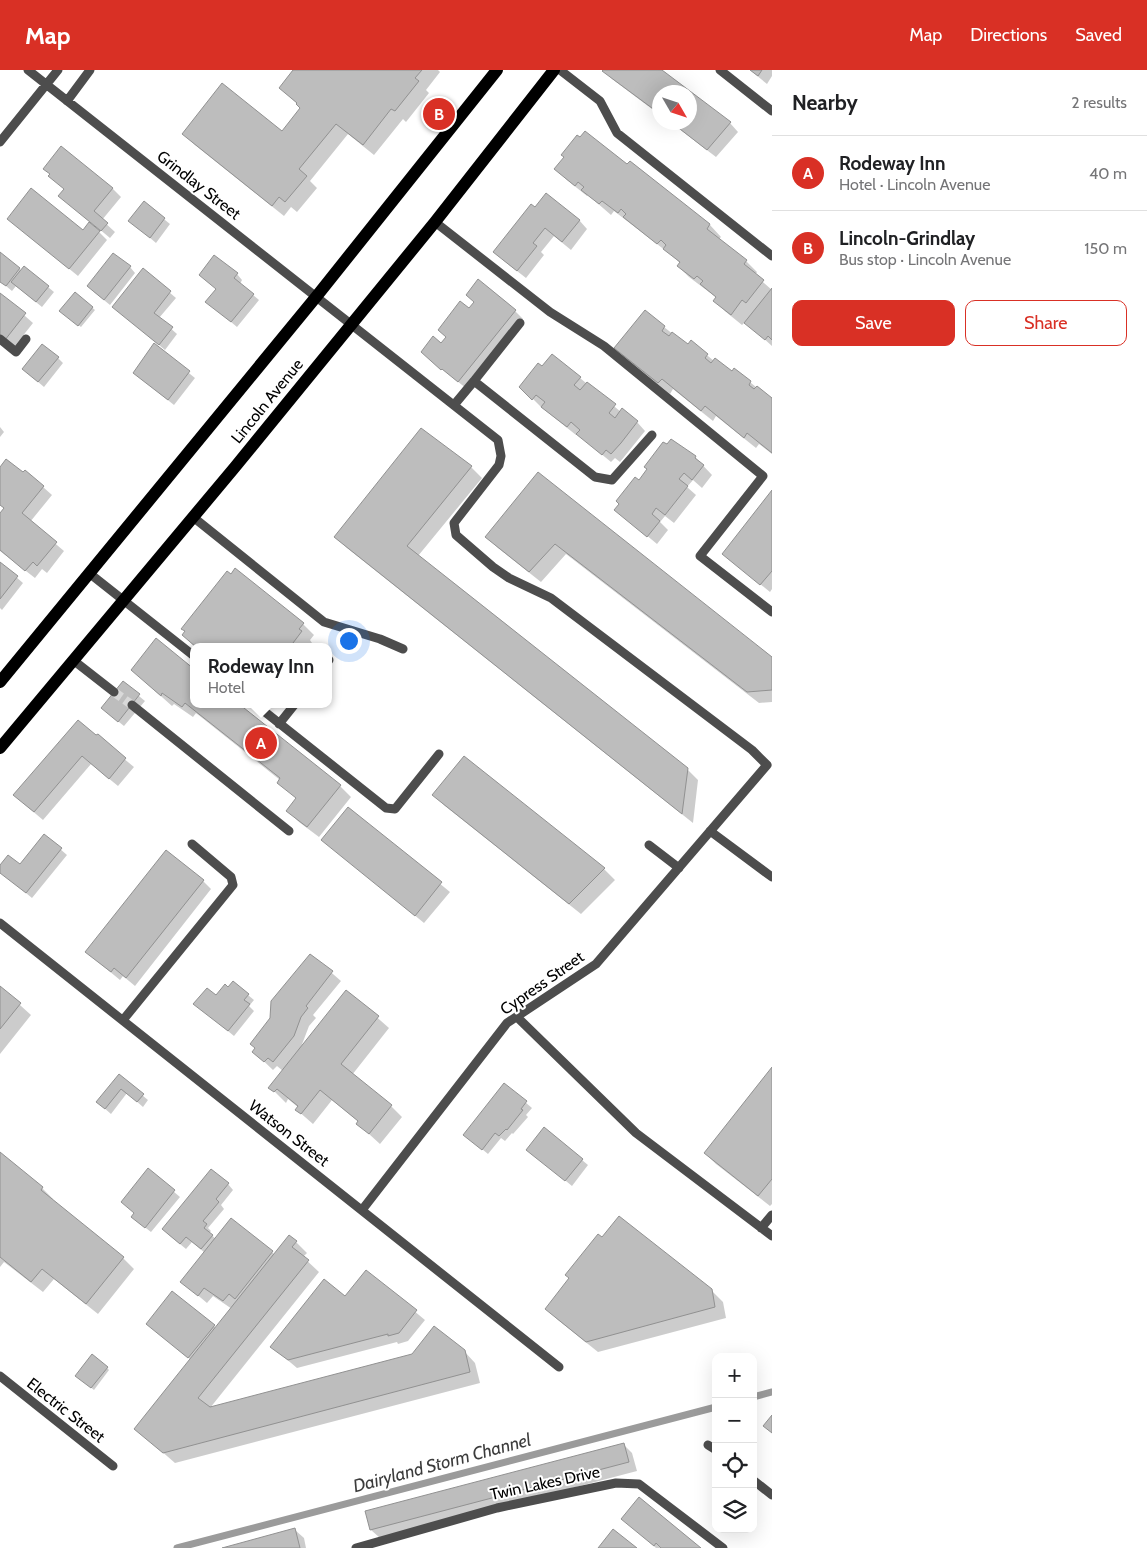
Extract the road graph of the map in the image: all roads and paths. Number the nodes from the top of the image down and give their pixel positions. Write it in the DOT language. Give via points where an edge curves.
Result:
graph roads {
  1 [pos="28,70"];
  2 [pos="58,70"];
  3 [pos="90,70"];
  4 [pos="497,70"];
  5 [pos="554,70"];
  6 [pos="560,70"];
  7 [pos="720,70"];
  8 [pos="46,84"];
  9 [pos="67,101"];
  10 [pos="772,111"];
  11 [pos="0,142"];
  12 [pos="435,222"];
  13 [pos="772,256"];
  14 [pos="316,297"];
  15 [pos="520,323"];
  16 [pos="351,325"];
  17 [pos="0,339"];
  18 [pos="26,339"];
  19 [pos="474,381"];
  20 [pos="454,405"];
  21 [pos="652,435"];
  22 [pos="193,517"];
  23 [pos="90,573"];
  24 [pos="123,601"];
  25 [pos="772,612"];
  26 [pos="403,649"];
  27 [pos="190,653"];
  28 [pos="73,660"];
  29 [pos="0,682"];
  30 [pos="114,692"];
  31 [pos="132,705"];
  32 [pos="260,708"];
  33 [pos="291,708"];
  34 [pos="279,724"];
  35 [pos="0,748"];
  36 [pos="439,754"];
  37 [pos="767,764"];
  38 [pos="288,831"];
  39 [pos="710,831"];
  40 [pos="192,844"];
  41 [pos="649,845"];
  42 [pos="679,868"];
  43 [pos="772,877"];
  44 [pos="0,923"];
  45 [pos="516,1017"];
  46 [pos="123,1020"];
  47 [pos="362,1210"];
  48 [pos="772,1215"];
  49 [pos="761,1228"];
  50 [pos="772,1236"];
  51 [pos="559,1367"];
  52 [pos="0,1376"];
  53 [pos="113,1466"];
  54 [pos="757,1483"];
  55 [pos="772,1495"];
  56 [pos="356,1548"];
  57 [pos="723,1548"];
  1 -- 8 [label="street, Grindlay Street"];
  2 -- 8 [label="street"];
  3 -- 9 [label="street"];
  4 -- 14 [label="main road, Lincoln Avenue"];
  5 -- 12 [label="main road, Lincoln Avenue"];
  6 -- 13 [label="street" via="600,101 617,133"];
  7 -- 10 [label="street"];
  8 -- 9 [label="street, Grindlay Street"];
  8 -- 11 [label="street"];
  9 -- 14 [label="street, Grindlay Street"];
  12 -- 16 [label="main road, Lincoln Avenue"];
  12 -- 25 [label="street" via="550,312 604,346 763,476 700,556"];
  14 -- 16 [label="street, Grindlay Street"];
  14 -- 23 [label="main road, Lincoln Avenue"];
  15 -- 19 [label="street"];
  16 -- 20 [label="street, Grindlay Street"];
  16 -- 22 [label="main road, Lincoln Avenue"];
  17 -- 18 [label="street" via="16,352"];
  19 -- 20 [label="street"];
  19 -- 21 [label="street" via="595,477 612,480"];
  20 -- 37 [label="street, Grindlay Street" via="498,440 501,456 499,465 454,523 456,535 492,567 551,598"];
  22 -- 24 [label="main road, Lincoln Avenue"];
  22 -- 26 [label="street" via="324,622"];
  23 -- 24 [label="street"];
  23 -- 29 [label="main road, Lincoln Avenue"];
  24 -- 27 [label="street"];
  24 -- 28 [label="main road, Lincoln Avenue"];
  28 -- 30 [label="street"];
  28 -- 35 [label="main road, Lincoln Avenue"];
  31 -- 38 [label="street"];
  32 -- 34 [label="street"];
  33 -- 34 [label="street"];
  34 -- 36 [label="street" via="386,808 395,809"];
  37 -- 39 [label="street, Cypress Street"];
  39 -- 42 [label="street, Cypress Street"];
  39 -- 43 [label="street"];
  40 -- 46 [label="street" via="231,877 233,885"];
  41 -- 42 [label="street"];
  42 -- 45 [label="street, Cypress Street" via="596,964"];
  44 -- 46 [label="street, Watson Street"];
  45 -- 47 [label="street, Cypress Street" via="507,1023"];
  45 -- 49 [label="street" via="636,1133"];
  46 -- 47 [label="street, Watson Street"];
  47 -- 51 [label="street, Watson Street"];
  48 -- 49 [label="street"];
  49 -- 50 [label="street"];
  52 -- 53 [label="street, Electric Street"];
  54 -- 55 [label="street"];
  56 -- 57 [label="street, Twin Lakes Drive" via="497,1508 616,1483 639,1484"];
}
